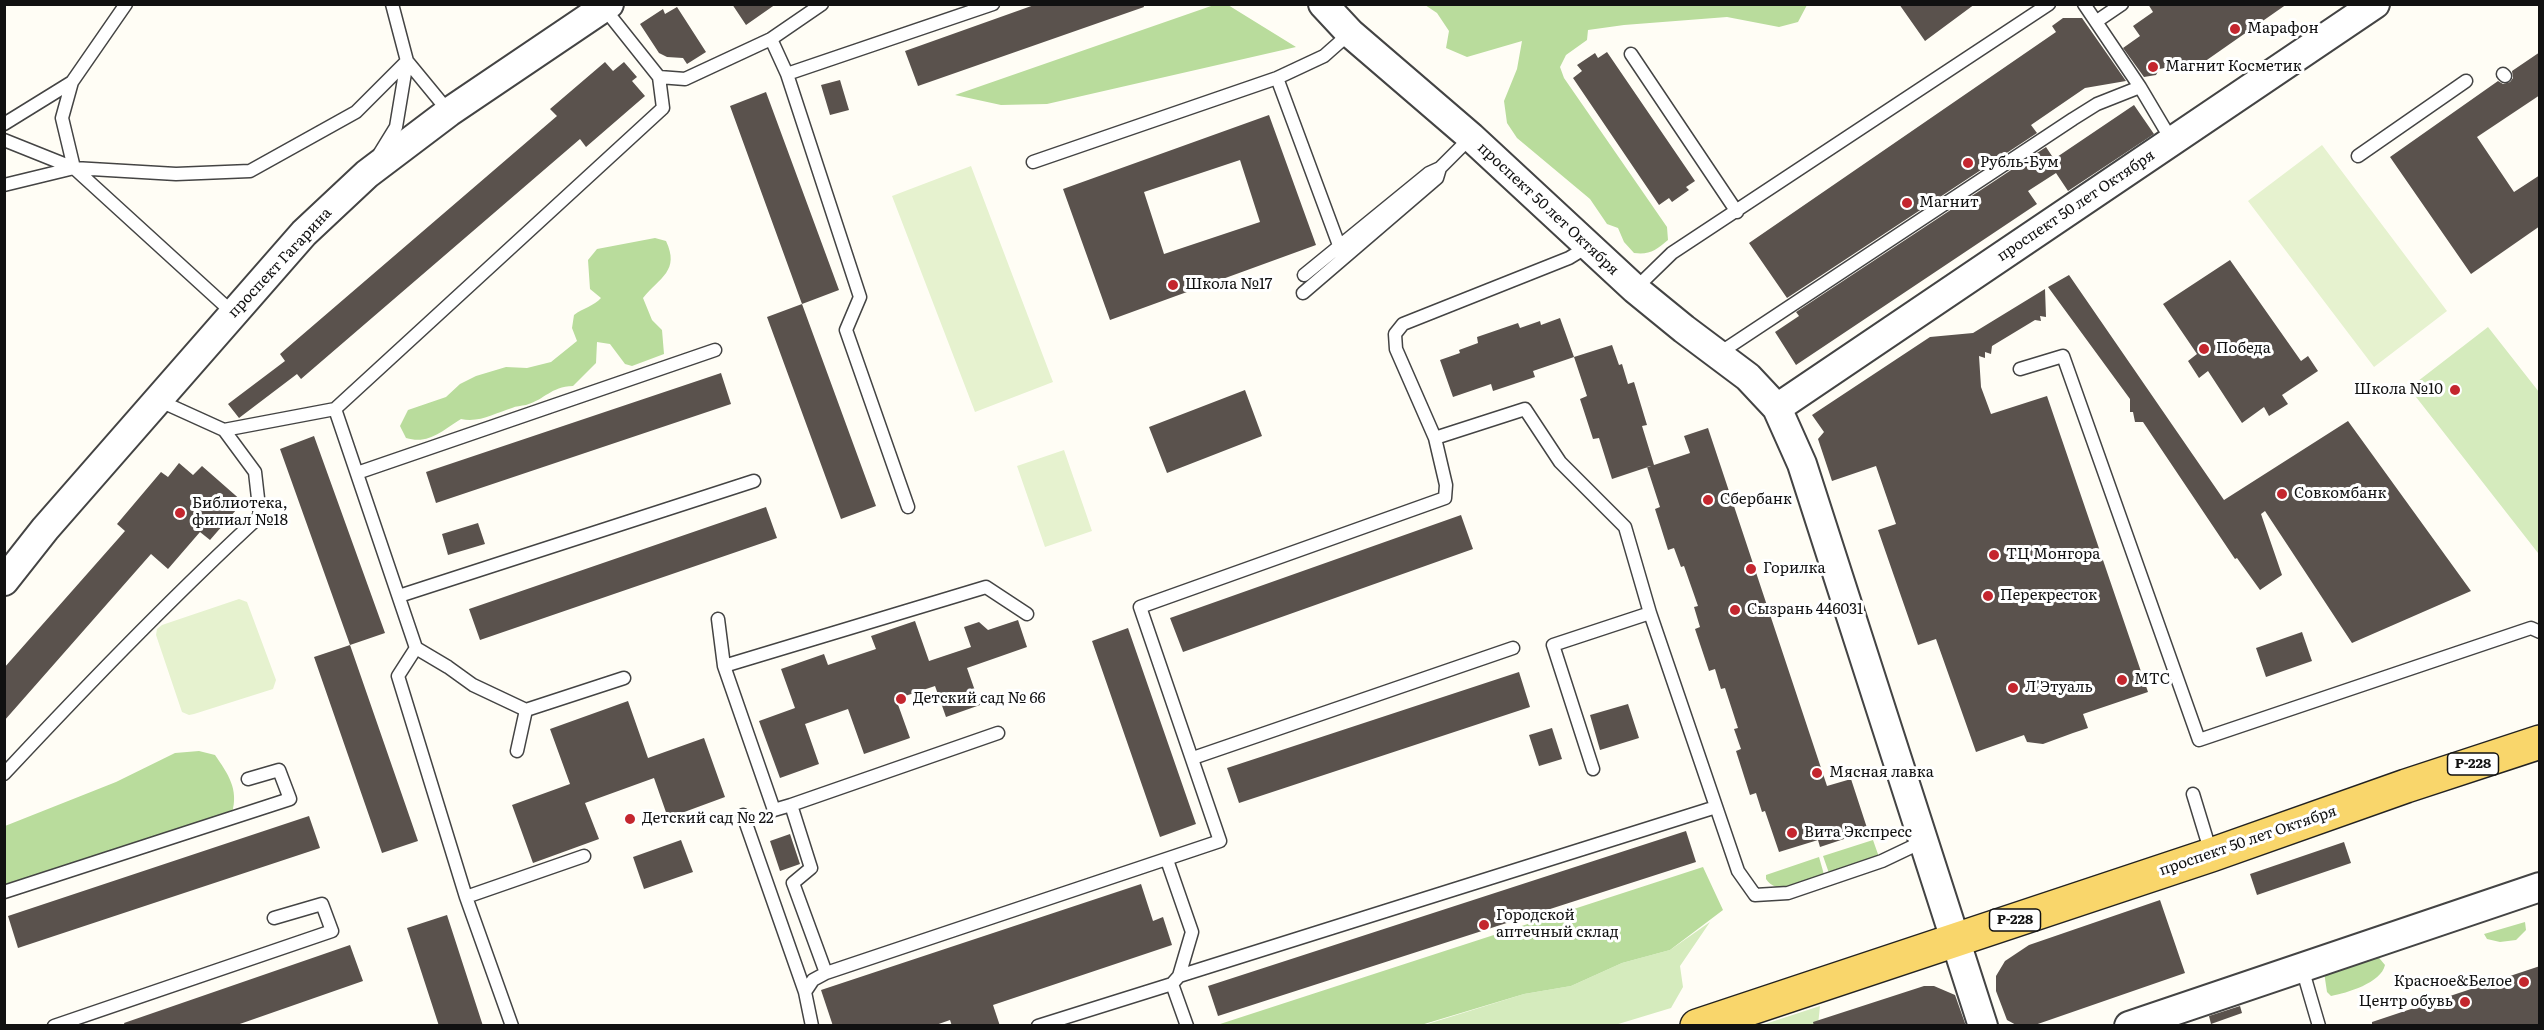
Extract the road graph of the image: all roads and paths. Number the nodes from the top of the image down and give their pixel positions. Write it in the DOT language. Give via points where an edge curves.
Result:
graph roads {
  1 [pos="126,4"];
  2 [pos="392,4"];
  3 [pos="822,4"];
  4 [pos="993,4"];
  5 [pos="1323,4"];
  6 [pos="2049,4"];
  7 [pos="2084,4"];
  8 [pos="2122,4"];
  9 [pos="2375,4"];
  10 [pos="607,6"];
  11 [pos="2097,21"];
  12 [pos="1350,33"];
  13 [pos="771,39"];
  14 [pos="1631,54"];
  15 [pos="407,61"];
  16 [pos="787,74"];
  17 [pos="659,77"];
  18 [pos="1277,78"];
  19 [pos="2466,81"];
  20 [pos="72,82"];
  21 [pos="2140,87"];
  22 [pos="449,112"];
  23 [pos="4,124"];
  24 [pos="1471,137"];
  25 [pos="4,140"];
  26 [pos="2172,141"];
  27 [pos="2358,156"];
  28 [pos="1033,162"];
  29 [pos="74,168"];
  30 [pos="367,174"];
  31 [pos="4,185"];
  32 [pos="1737,212"];
  33 [pos="1587,247"];
  34 [pos="1341,253"];
  35 [pos="1305,275"];
  36 [pos="1635,289"];
  37 [pos="1302,293"];
  38 [pos="233,313"];
  39 [pos="715,350"];
  40 [pos="1718,354"];
  41 [pos="2020,369"];
  42 [pos="160,401"];
  43 [pos="1777,408"];
  44 [pos="335,409"];
  45 [pos="224,430"];
  46 [pos="1435,438"];
  47 [pos="357,473"];
  48 [pos="754,482"];
  49 [pos="908,507"];
  50 [pos="4,581"];
  51 [pos="399,596"];
  52 [pos="1650,613"];
  53 [pos="1027,614"];
  54 [pos="718,619"];
  55 [pos="2540,632"];
  56 [pos="416,648"];
  57 [pos="1513,648"];
  58 [pos="724,666"];
  59 [pos="624,678"];
  60 [pos="526,710"];
  61 [pos="998,733"];
  62 [pos="2540,742"];
  63 [pos="518,751"];
  64 [pos="1193,758"];
  65 [pos="1593,769"];
  66 [pos="4,774"];
  67 [pos="248,779"];
  68 [pos="2193,794"];
  69 [pos="791,806"];
  70 [pos="1716,807"];
  71 [pos="743,815"];
  72 [pos="1924,841"];
  73 [pos="2211,855"];
  74 [pos="584,856"];
  75 [pos="1167,860"];
  76 [pos="2540,887"];
  77 [pos="4,892"];
  78 [pos="466,897"];
  79 [pos="274,918"];
  80 [pos="1956,939"];
  81 [pos="2302,968"];
  82 [pos="826,974"];
  83 [pos="1176,980"];
  84 [pos="805,992"];
  85 [pos="54,1026"];
  86 [pos="512,1026"];
  87 [pos="813,1026"];
  88 [pos="1038,1026"];
  89 [pos="1187,1026"];
  90 [pos="1697,1026"];
  91 [pos="1983,1026"];
  92 [pos="2129,1026"];
  93 [pos="2319,1026"];
  1 -- 20 [label="lane"];
  2 -- 15 [label="lane"];
  3 -- 13 [label="lane"];
  4 -- 16 [label="lane"];
  5 -- 12 [label="street, проспект 50 лет Октября"];
  6 -- 32 [label="lane"];
  7 -- 11 [label="lane"];
  8 -- 11 [label="lane"];
  9 -- 26 [label="street, проспект 50 лет Октября"];
  10 -- 17 [label="lane"];
  10 -- 22 [label="street, проспект Гагарина"];
  11 -- 21 [label="lane"];
  12 -- 18 [label="lane" via="1324,56"];
  12 -- 24 [label="street, проспект 50 лет Октября"];
  13 -- 16 [label="lane"];
  13 -- 17 [label="lane" via="685,79"];
  14 -- 32 [label="lane"];
  15 -- 22 [label="lane"];
  15 -- 29 [label="lane" via="356,112 250,171 176,174"];
  15 -- 30 [label="lane" via="396,128"];
  16 -- 49 [label="lane" via="860,297 846,330"];
  17 -- 44 [label="lane" via="663,108"];
  18 -- 28 [label="lane"];
  18 -- 34 [label="lane"];
  19 -- 27 [label="lane"];
  20 -- 23 [label="lane"];
  20 -- 29 [label="lane" via="62,118"];
  21 -- 26 [label="lane"];
  21 -- 40 [label="lane" via="2097,104 2073,119"];
  22 -- 30 [label="street, проспект Гагарина"];
  24 -- 33 [label="street, проспект 50 лет Октября"];
  24 -- 34 [label="lane"];
  25 -- 29 [label="lane"];
  26 -- 43 [label="street, проспект 50 лет Октября"];
  29 -- 31 [label="lane"];
  29 -- 38 [label="lane"];
  30 -- 38 [label="street, проспект Гагарина" via="304,233"];
  32 -- 36 [label="lane" via="1672,253"];
  33 -- 36 [label="street, проспект 50 лет Октября"];
  33 -- 46 [label="lane" via="1569,258 1403,324 1395,334 1396,349"];
  34 -- 35 [label="lane"];
  34 -- 37 [label="lane"];
  36 -- 40 [label="street, проспект 50 лет Октября"];
  38 -- 42 [label="street, проспект Гагарина"];
  39 -- 47 [label="lane"];
  40 -- 43 [label="street, проспект 50 лет Октября" via="1748,377"];
  41 -- 55 [label="lane" via="2063,356 2199,740 2531,628"];
  42 -- 45 [label="lane"];
  42 -- 50 [label="street, проспект Гагарина" via="45,529"];
  43 -- 72 [label="street, проспект 50 лет Октября" via="1802,464"];
  44 -- 45 [label="lane"];
  44 -- 47 [label="lane"];
  45 -- 66 [label="lane" via="255,472 260,516 176,594"];
  46 -- 52 [label="lane" via="1524,409 1560,462 1625,527"];
  46 -- 64 [label="lane" via="1446,485 1444,498 1140,607"];
  47 -- 51 [label="lane"];
  48 -- 51 [label="lane"];
  51 -- 56 [label="lane"];
  52 -- 65 [label="lane" via="1553,645"];
  52 -- 70 [label="lane"];
  53 -- 58 [label="lane" via="986,587"];
  54 -- 58 [label="lane"];
  56 -- 60 [label="lane" via="473,685"];
  56 -- 78 [label="lane" via="398,675"];
  57 -- 64 [label="lane"];
  58 -- 69 [label="lane" via="774,810"];
  59 -- 60 [label="lane"];
  60 -- 63 [label="lane"];
  61 -- 69 [label="lane"];
  62 -- 73 [label="main road, проспект 50 лет Октября / Р-228"];
  64 -- 75 [label="lane" via="1220,841"];
  67 -- 77 [label="lane" via="279,770 290,798"];
  68 -- 73 [label="lane"];
  69 -- 82 [label="lane" via="811,868 793,883"];
  70 -- 72 [label="lane" via="1738,871 1755,895 1788,893 1882,861"];
  70 -- 83 [label="lane"];
  71 -- 84 [label="lane"];
  72 -- 80 [label="street, проспект 50 лет Октября"];
  73 -- 80 [label="main road, проспект 50 лет Октября / Р-228"];
  74 -- 78 [label="lane"];
  75 -- 82 [label="lane"];
  75 -- 83 [label="lane" via="1192,933"];
  76 -- 81 [label="street"];
  78 -- 86 [label="lane"];
  79 -- 85 [label="lane" via="322,904 332,931"];
  80 -- 90 [label="main road, проспект 50 лет Октября / Р-228"];
  80 -- 91 [label="street"];
  81 -- 92 [label="street"];
  81 -- 93 [label="lane"];
  82 -- 84 [label="lane" via="813,980"];
  83 -- 88 [label="lane"];
  83 -- 89 [label="lane"];
  84 -- 87 [label="lane"];
}
